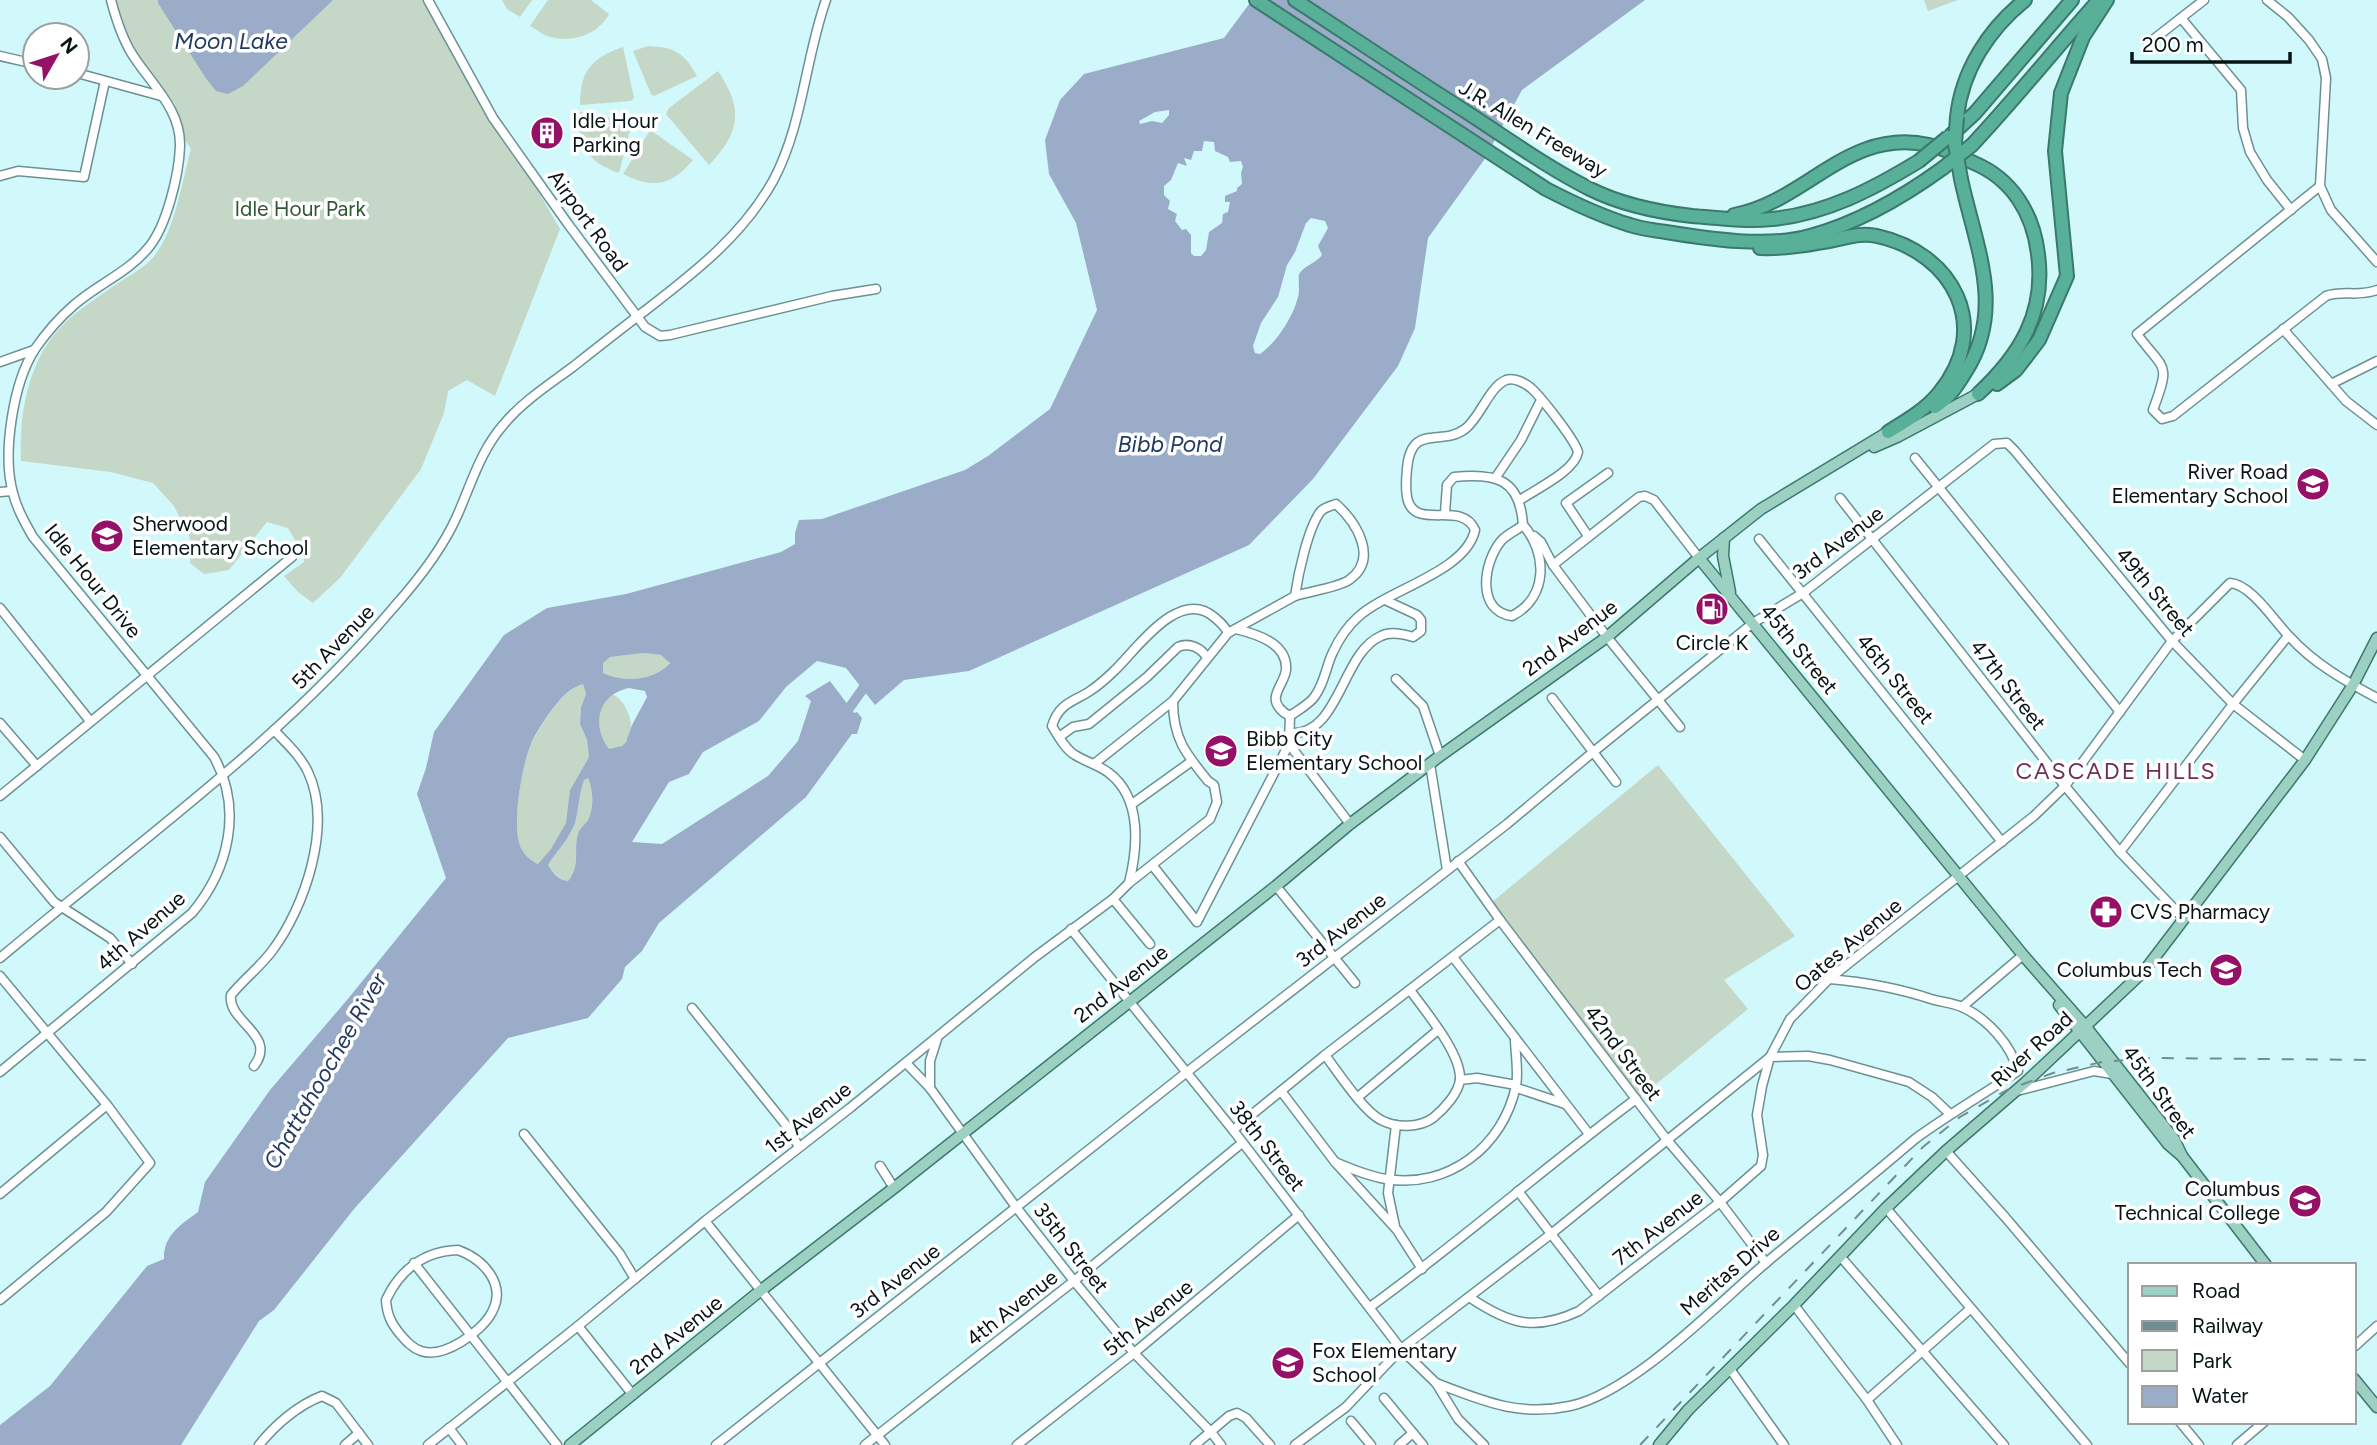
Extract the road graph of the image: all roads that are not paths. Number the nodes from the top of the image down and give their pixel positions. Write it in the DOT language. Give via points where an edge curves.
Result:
graph roads {
  1 [pos="111,0"];
  2 [pos="428,0"];
  3 [pos="826,0"];
  4 [pos="1256,0"];
  5 [pos="1295,0"];
  6 [pos="2025,0"];
  7 [pos="2072,0"];
  8 [pos="2099,0"];
  9 [pos="2107,0"];
  10 [pos="2204,0"];
  11 [pos="2267,0"];
  12 [pos="2181,18"];
  13 [pos="2154,39"];
  14 [pos="0,56"];
  15 [pos="21,61"];
  16 [pos="91,77"];
  17 [pos="105,81"];
  18 [pos="161,96"];
  19 [pos="0,176"];
  20 [pos="2320,186"];
  21 [pos="2291,211"];
  22 [pos="1700,216"];
  23 [pos="1633,226"];
  24 [pos="2377,262"];
  25 [pos="876,289"];
  26 [pos="2377,289"];
  27 [pos="636,317"];
  28 [pos="2283,329"];
  29 [pos="34,350"];
  30 [pos="2377,361"];
  31 [pos="0,362"];
  32 [pos="2331,384"];
  33 [pos="1978,394"];
  34 [pos="1541,400"];
  35 [pos="2377,425"];
  36 [pos="1888,432"];
  37 [pos="1990,447"];
  38 [pos="1851,456"];
  39 [pos="1915,458"];
  40 [pos="1608,473"];
  41 [pos="1496,477"];
  42 [pos="1939,487"];
  43 [pos="12,491"];
  44 [pos="0,492"];
  45 [pos="1840,498"];
  46 [pos="1520,500"];
  47 [pos="1445,513"];
  48 [pos="1523,525"];
  49 [pos="1534,536"];
  50 [pos="1588,536"];
  51 [pos="1724,538"];
  52 [pos="1759,539"];
  53 [pos="1872,541"];
  54 [pos="1714,546"];
  55 [pos="292,557"];
  56 [pos="1699,558"];
  57 [pos="1553,565"];
  58 [pos="1729,589"];
  59 [pos="1803,593"];
  60 [pos="1295,596"];
  61 [pos="1385,600"];
  62 [pos="0,608"];
  63 [pos="1753,623"];
  64 [pos="1232,631"];
  65 [pos="2288,636"];
  66 [pos="1607,637"];
  67 [pos="2377,638"];
  68 [pos="2172,641"];
  69 [pos="1207,659"];
  70 [pos="147,675"];
  71 [pos="1396,679"];
  72 [pos="2353,685"];
  73 [pos="1552,698"];
  74 [pos="2377,698"];
  75 [pos="1659,699"];
  76 [pos="1173,701"];
  77 [pos="2232,705"];
  78 [pos="2120,712"];
  79 [pos="1290,716"];
  80 [pos="90,721"];
  81 [pos="0,723"];
  82 [pos="1680,727"];
  83 [pos="274,730"];
  84 [pos="1289,733"];
  85 [pos="1059,737"];
  86 [pos="1289,744"];
  87 [pos="1592,753"];
  88 [pos="1440,756"];
  89 [pos="2305,760"];
  90 [pos="1192,761"];
  91 [pos="1094,764"];
  92 [pos="1430,764"];
  93 [pos="37,766"];
  94 [pos="223,774"];
  95 [pos="1616,782"];
  96 [pos="2066,786"];
  97 [pos="0,796"];
  98 [pos="1132,804"];
  99 [pos="1350,824"];
  100 [pos="0,837"];
  101 [pos="2003,842"];
  102 [pos="2120,852"];
  103 [pos="1458,861"];
  104 [pos="1153,866"];
  105 [pos="1447,870"];
  106 [pos="1959,877"];
  107 [pos="1129,883"];
  108 [pos="1276,886"];
  109 [pos="1113,899"];
  110 [pos="60,908"];
  111 [pos="2184,919"];
  112 [pos="1500,920"];
  113 [pos="1071,929"];
  114 [pos="1150,944"];
  115 [pos="2023,955"];
  116 [pos="1334,957"];
  117 [pos="1453,957"];
  118 [pos="0,958"];
  119 [pos="132,964"];
  120 [pos="0,976"];
  121 [pos="1829,979"];
  122 [pos="1355,983"];
  123 [pos="1410,990"];
  124 [pos="1129,1001"];
  125 [pos="1962,1007"];
  126 [pos="692,1009"];
  127 [pos="2083,1029"];
  128 [pos="1438,1030"];
  129 [pos="48,1033"];
  130 [pos="938,1036"];
  131 [pos="1515,1038"];
  132 [pos="1325,1055"];
  133 [pos="1770,1057"];
  134 [pos="906,1063"];
  135 [pos="254,1066"];
  136 [pos="0,1072"];
  137 [pos="1187,1072"];
  138 [pos="2112,1074"];
  139 [pos="1460,1080"];
  140 [pos="1516,1084"];
  141 [pos="930,1088"];
  142 [pos="1281,1091"];
  143 [pos="2014,1092"];
  144 [pos="1358,1097"];
  145 [pos="1636,1099"];
  146 [pos="1565,1104"];
  147 [pos="107,1105"];
  148 [pos="1950,1114"];
  149 [pos="1396,1125"];
  150 [pos="1233,1130"];
  151 [pos="962,1133"];
  152 [pos="524,1134"];
  153 [pos="1589,1134"];
  154 [pos="1667,1140"];
  155 [pos="1242,1143"];
  156 [pos="799,1147"];
  157 [pos="1946,1151"];
  158 [pos="2182,1156"];
  159 [pos="1335,1162"];
  160 [pos="880,1166"];
  161 [pos="1388,1180"];
  162 [pos="894,1188"];
  163 [pos="1518,1191"];
  164 [pos="0,1194"];
  165 [pos="1720,1202"];
  166 [pos="1016,1207"];
  167 [pos="1886,1208"];
  168 [pos="1299,1215"];
  169 [pos="705,1221"];
  170 [pos="1397,1230"];
  171 [pos="1551,1234"];
  172 [pos="1840,1256"];
  173 [pos="414,1263"];
  174 [pos="1766,1263"];
  175 [pos="2264,1263"];
  176 [pos="1423,1269"];
  177 [pos="635,1279"];
  178 [pos="1074,1281"];
  179 [pos="760,1291"];
  180 [pos="1599,1296"];
  181 [pos="1469,1297"];
  182 [pos="0,1300"];
  183 [pos="1794,1305"];
  184 [pos="1370,1307"];
  185 [pos="1970,1309"];
  186 [pos="578,1326"];
  187 [pos="2377,1326"];
  188 [pos="470,1335"];
  189 [pos="2356,1345"];
  190 [pos="1401,1349"];
  191 [pos="1922,1351"];
  192 [pos="1134,1353"];
  193 [pos="2128,1362"];
  194 [pos="818,1364"];
  195 [pos="1730,1369"];
  196 [pos="2356,1381"];
  197 [pos="507,1383"];
  198 [pos="1436,1383"];
  199 [pos="633,1395"];
  200 [pos="1384,1398"];
  201 [pos="1867,1400"];
  202 [pos="2377,1407"];
  203 [pos="1352,1420"];
  204 [pos="2182,1424"];
  205 [pos="2262,1424"];
  206 [pos="449,1428"];
  207 [pos="1211,1432"];
  208 [pos="359,1433"];
  209 [pos="1413,1433"];
  210 [pos="877,1436"];
  211 [pos="1477,1443"];
  212 [pos="259,1445"];
  213 [pos="345,1445"];
  214 [pos="368,1445"];
  215 [pos="428,1445"];
  216 [pos="461,1445"];
  217 [pos="557,1445"];
  218 [pos="570,1445"];
  219 [pos="716,1445"];
  220 [pos="865,1445"];
  221 [pos="885,1445"];
  222 [pos="1017,1445"];
  223 [pos="1195,1445"];
  224 [pos="1221,1445"];
  225 [pos="1270,1445"];
  226 [pos="1295,1445"];
  227 [pos="1371,1445"];
  228 [pos="1399,1445"];
  229 [pos="1423,1445"];
  230 [pos="1659,1445"];
  231 [pos="1784,1445"];
  232 [pos="1897,1445"];
  233 [pos="2004,1445"];
  234 [pos="2087,1445"];
  235 [pos="2199,1445"];
  236 [pos="2237,1445"];
  1 -- 18 [label="street, Idle Hour Drive" via="124,39"];
  2 -- 27 [label="street, Airport Road" via="493,118"];
  3 -- 27 [label="street, 5th Avenue" via="789,145 774,179 731,239 705,265"];
  4 -- 23 [label="highway, J.R. Allen Freeway" via="1517,171 1584,209"];
  5 -- 22 [label="highway, J.R. Allen Freeway" via="1590,189 1657,211"];
  6 -- 36 [label="highway, bridge" via="1978,53 1956,117 1961,179 1985,282 1983,337 1970,366 1947,398"];
  7 -- 22 [label="highway, J.R. Allen Freeway, bridge" via="1975,113 1919,161 1881,184 1843,201 1773,219"];
  8 -- 23 [label="highway, J.R. Allen Freeway, bridge" via="1972,145 1911,191 1849,222 1808,237 1769,241 1717,240"];
  9 -- 33 [label="highway" via="2083,37 2061,93 2055,151 2067,276 2039,340 2016,370"];
  10 -- 12 [label="street"];
  11 -- 20 [label="street" via="2288,17 2322,59 2326,78"];
  12 -- 13 [label="street"];
  12 -- 21 [label="street" via="2241,90 2250,152"];
  14 -- 15 [label="street"];
  16 -- 17 [label="street"];
  17 -- 18 [label="street"];
  17 -- 19 [label="street" via="84,177 18,171"];
  18 -- 29 [label="street, Idle Hour Drive" via="179,126 180,145 170,200 157,236 137,260 76,303"];
  20 -- 21 [label="street"];
  20 -- 24 [label="street" via="2331,210"];
  21 -- 28 [label="street" via="2137,334 2151,348 2165,376 2153,410 2162,419 2173,416"];
  22 -- 33 [label="highway" via="1734,215 1765,207 1846,157 1891,143 1930,145 1991,172 2014,193 2031,220 2039,259 2039,290 2035,314 2020,345"];
  23 -- 36 [label="highway" via="1725,247 1777,249 1870,235 1928,259 1961,303 1965,326 1960,358 1934,399"];
  25 -- 27 [label="street" via="670,335 652,334"];
  26 -- 28 [label="street" via="2326,296"];
  27 -- 83 [label="street, 5th Avenue" via="506,421 484,451 456,519 416,581 342,664"];
  28 -- 32 [label="street"];
  29 -- 31 [label="street"];
  29 -- 43 [label="street, Idle Hour Drive" via="12,419"];
  30 -- 32 [label="street"];
  32 -- 35 [label="street"];
  33 -- 38 [label="main road"];
  34 -- 41 [label="street"];
  34 -- 46 [label="street" via="1577,447 1577,458"];
  34 -- 47 [label="street" via="1530,387 1506,380 1465,429 1415,444 1408,462 1409,504 1419,514"];
  36 -- 38 [label="main road"];
  37 -- 42 [label="street, 3rd Avenue"];
  37 -- 68 [label="street, 49th Street" via="2007,443 2015,451"];
  38 -- 51 [label="main road, 2nd Avenue" via="1761,509"];
  39 -- 42 [label="street"];
  40 -- 50 [label="street" via="1566,503"];
  41 -- 46 [label="street"];
  41 -- 47 [label="street" via="1454,477 1447,485"];
  42 -- 53 [label="street, 3rd Avenue"];
  42 -- 78 [label="street"];
  43 -- 44 [label="street"];
  43 -- 70 [label="street, Idle Hour Drive" via="33,537"];
  45 -- 53 [label="street, 47th Street"];
  46 -- 48 [label="street"];
  47 -- 61 [label="street" via="1473,524 1471,543 1444,568"];
  48 -- 49 [label="street"];
  48 -- 49 [label="street" via="1498,544 1488,569 1488,598 1504,615 1512,616 1526,606 1541,582"];
  49 -- 57 [label="street"];
  50 -- 56 [label="street, 45th Street" via="1639,497 1649,496"];
  50 -- 57 [label="street"];
  51 -- 54 [label="main road, 2nd Avenue"];
  51 -- 58 [label="main road"];
  52 -- 59 [label="street, 46th Street"];
  53 -- 59 [label="street, 3rd Avenue"];
  53 -- 96 [label="street, 47th Street"];
  54 -- 56 [label="main road, 2nd Avenue"];
  54 -- 58 [label="main road"];
  55 -- 70 [label="street"];
  56 -- 58 [label="main road, 45th Street"];
  56 -- 66 [label="main road, 2nd Avenue"];
  57 -- 66 [label="street"];
  58 -- 63 [label="main road, 45th Street"];
  59 -- 63 [label="street, 3rd Avenue"];
  59 -- 101 [label="street, 46th Street"];
  60 -- 60 [label="street" via="1348,581 1364,558 1354,525 1336,505 1320,512 1306,545"];
  60 -- 64 [label="street"];
  61 -- 79 [label="street" via="1358,617 1344,633 1314,699"];
  61 -- 84 [label="street" via="1417,615 1421,631 1413,637 1389,634 1373,641 1349,669 1336,699 1312,728 1304,734"];
  62 -- 80 [label="street"];
  63 -- 75 [label="street, 3rd Avenue"];
  63 -- 106 [label="main road, 45th Street"];
  64 -- 69 [label="street"];
  64 -- 79 [label="street" via="1258,634 1282,654 1286,669 1276,702"];
  64 -- 85 [label="street" via="1206,611 1196,609 1162,622 1115,670 1066,704 1052,726"];
  65 -- 68 [label="street, Oates Avenue" via="2244,589 2230,583"];
  65 -- 72 [label="street"];
  65 -- 77 [label="street"];
  66 -- 75 [label="street"];
  66 -- 88 [label="main road, 2nd Avenue"];
  67 -- 72 [label="main road, River Road"];
  68 -- 77 [label="street, 49th Street"];
  68 -- 78 [label="street, Oates Avenue"];
  69 -- 76 [label="street"];
  69 -- 85 [label="street" via="1192,646 1178,647 1089,724 1073,727"];
  70 -- 80 [label="street"];
  70 -- 94 [label="street, Idle Hour Drive"];
  71 -- 88 [label="street" via="1423,706"];
  72 -- 74 [label="street"];
  72 -- 89 [label="main road, River Road"];
  73 -- 87 [label="street"];
  75 -- 82 [label="street"];
  75 -- 87 [label="street, 3rd Avenue"];
  76 -- 90 [label="street" via="1179,743"];
  76 -- 91 [label="street"];
  77 -- 89 [label="street, 49th Street"];
  77 -- 102 [label="street"];
  78 -- 96 [label="street, Oates Avenue"];
  79 -- 84 [label="street"];
  80 -- 93 [label="street"];
  81 -- 93 [label="street"];
  83 -- 94 [label="street, 5th Avenue"];
  83 -- 135 [label="street" via="308,772 317,808 314,848 300,900 284,934 231,995 239,1016 259,1043"];
  84 -- 86 [label="street"];
  85 -- 91 [label="street" via="1073,754"];
  86 -- 99 [label="street"];
  86 -- 104 [label="street" via="1197,922"];
  87 -- 95 [label="street"];
  87 -- 103 [label="street, 3rd Avenue"];
  88 -- 92 [label="main road, 2nd Avenue"];
  89 -- 111 [label="main road, River Road"];
  90 -- 98 [label="street"];
  90 -- 104 [label="street, 1st Avenue" via="1214,785 1217,802 1210,819"];
  91 -- 98 [label="street" via="1109,773"];
  92 -- 99 [label="main road, 2nd Avenue"];
  92 -- 105 [label="street"];
  93 -- 97 [label="street"];
  94 -- 110 [label="street, 5th Avenue"];
  94 -- 119 [label="street, 4th Avenue" via="230,829 214,883 192,913"];
  96 -- 101 [label="street, Oates Avenue"];
  96 -- 102 [label="street, 47th Street"];
  98 -- 107 [label="street" via="1135,851"];
  99 -- 108 [label="main road, 2nd Avenue"];
  100 -- 110 [label="street"];
  101 -- 106 [label="street, Oates Avenue"];
  102 -- 111 [label="street, 47th Street"];
  103 -- 105 [label="street, 3rd Avenue"];
  103 -- 112 [label="street, 42nd Street"];
  104 -- 107 [label="street, 1st Avenue"];
  105 -- 116 [label="street, 3rd Avenue"];
  106 -- 115 [label="main road, 45th Street"];
  106 -- 121 [label="street, Oates Avenue"];
  107 -- 109 [label="street, 1st Avenue"];
  108 -- 116 [label="street"];
  108 -- 124 [label="main road, 2nd Avenue"];
  109 -- 113 [label="street, 1st Avenue"];
  109 -- 114 [label="street"];
  110 -- 118 [label="street, 5th Avenue"];
  110 -- 119 [label="street" via="110,939"];
  111 -- 127 [label="main road, River Road" via="2145,970"];
  112 -- 117 [label="street"];
  112 -- 145 [label="street, 42nd Street"];
  113 -- 124 [label="street, 38th Street"];
  113 -- 130 [label="street, 1st Avenue"];
  115 -- 125 [label="street"];
  115 -- 127 [label="main road, 45th Street"];
  116 -- 122 [label="street"];
  116 -- 137 [label="street, 3rd Avenue"];
  117 -- 123 [label="street"];
  117 -- 131 [label="street"];
  119 -- 129 [label="street, 4th Avenue"];
  120 -- 129 [label="street"];
  121 -- 125 [label="street" via="1912,992"];
  121 -- 133 [label="street, Oates Avenue" via="1790,1019"];
  123 -- 128 [label="street"];
  123 -- 132 [label="street"];
  124 -- 137 [label="street, 38th Street"];
  124 -- 151 [label="main road, 2nd Avenue"];
  125 -- 148 [label="street, Meritas Drive" via="1998,1035 2018,1071"];
  126 -- 156 [label="street"];
  127 -- 138 [label="main road, 45th Street"];
  127 -- 143 [label="main road, River Road"];
  127 -- 158 [label="main road, 45th Street" via="2174,1139"];
  128 -- 139 [label="street"];
  128 -- 144 [label="street"];
  129 -- 136 [label="street, 4th Avenue"];
  129 -- 147 [label="street"];
  130 -- 134 [label="street, 1st Avenue"];
  130 -- 141 [label="street" via="930,1061"];
  131 -- 140 [label="street"];
  131 -- 146 [label="street"];
  132 -- 142 [label="street"];
  132 -- 144 [label="street"];
  133 -- 148 [label="street" via="1830,1059 1909,1082"];
  133 -- 154 [label="street, Oates Avenue"];
  133 -- 165 [label="street, 7th Avenue" via="1757,1115 1761,1166"];
  134 -- 141 [label="street, 35th Street"];
  134 -- 156 [label="street, 1st Avenue"];
  137 -- 150 [label="street, 38th Street"];
  137 -- 166 [label="street, 3rd Avenue"];
  138 -- 143 [label="street" via="2094,1071"];
  138 -- 158 [label="main road, 45th Street"];
  139 -- 140 [label="street"];
  139 -- 149 [label="street" via="1446,1105 1431,1119 1417,1125"];
  140 -- 146 [label="street"];
  140 -- 161 [label="street" via="1507,1114 1489,1144 1467,1161 1426,1178"];
  141 -- 151 [label="street, 35th Street"];
  142 -- 150 [label="street"];
  142 -- 159 [label="street"];
  143 -- 157 [label="main road, River Road"];
  144 -- 149 [label="street" via="1380,1120"];
  145 -- 153 [label="street"];
  145 -- 154 [label="street, 42nd Street"];
  146 -- 153 [label="street"];
  147 -- 164 [label="street"];
  147 -- 182 [label="street" via="150,1163 106,1212"];
  148 -- 174 [label="street, Meritas Drive"];
  149 -- 161 [label="street"];
  150 -- 155 [label="street, 38th Street"];
  151 -- 162 [label="main road, 2nd Avenue"];
  151 -- 166 [label="street, 35th Street"];
  152 -- 177 [label="street"];
  153 -- 163 [label="street"];
  154 -- 165 [label="street, 42nd Street"];
  154 -- 171 [label="street, Oates Avenue"];
  155 -- 168 [label="street, 38th Street"];
  155 -- 178 [label="street, 4th Avenue"];
  156 -- 169 [label="street, 1st Avenue"];
  157 -- 167 [label="main road, River Road"];
  157 -- 193 [label="street"];
  158 -- 175 [label="main road, 45th Street"];
  159 -- 161 [label="street"];
  159 -- 170 [label="street"];
  160 -- 162 [label="street"];
  161 -- 170 [label="street"];
  162 -- 179 [label="main road, 2nd Avenue"];
  163 -- 171 [label="street"];
  163 -- 176 [label="street"];
  165 -- 174 [label="street, 42nd Street"];
  165 -- 180 [label="street, 7th Avenue"];
  166 -- 178 [label="street, 35th Street"];
  166 -- 194 [label="street, 3rd Avenue"];
  167 -- 172 [label="main road, River Road"];
  167 -- 185 [label="street"];
  168 -- 184 [label="street, 38th Street"];
  168 -- 192 [label="street, 5th Avenue"];
  169 -- 177 [label="street, 1st Avenue"];
  169 -- 179 [label="street"];
  170 -- 176 [label="street"];
  171 -- 180 [label="street"];
  171 -- 181 [label="street, Oates Avenue"];
  172 -- 183 [label="main road, River Road"];
  172 -- 191 [label="street"];
  173 -- 188 [label="street"];
  173 -- 188 [label="street" via="441,1251 458,1250 487,1268 496,1291 494,1309"];
  173 -- 188 [label="street" via="386,1300 390,1322 422,1352 440,1352"];
  174 -- 198 [label="street, Meritas Drive" via="1634,1374 1609,1391 1571,1406 1529,1410 1491,1405"];
  176 -- 184 [label="street"];
  177 -- 186 [label="street, 1st Avenue"];
  178 -- 192 [label="street, 35th Street"];
  178 -- 210 [label="street, 4th Avenue"];
  179 -- 194 [label="street"];
  179 -- 199 [label="main road, 2nd Avenue"];
  180 -- 181 [label="street, 7th Avenue" via="1558,1321 1537,1323 1510,1321"];
  181 -- 190 [label="street, Oates Avenue"];
  183 -- 195 [label="main road, River Road"];
  183 -- 201 [label="street"];
  184 -- 190 [label="street, 38th Street"];
  185 -- 191 [label="street"];
  185 -- 234 [label="street"];
  186 -- 197 [label="street, 1st Avenue"];
  186 -- 199 [label="street"];
  187 -- 189 [label="street"];
  188 -- 197 [label="street"];
  190 -- 198 [label="street, 38th Street"];
  190 -- 226 [label="street, Oates Avenue" via="1346,1407"];
  191 -- 201 [label="street"];
  191 -- 233 [label="street"];
  192 -- 207 [label="street, 35th Street"];
  192 -- 222 [label="street, 5th Avenue"];
  194 -- 210 [label="street"];
  194 -- 219 [label="street, 3rd Avenue"];
  195 -- 230 [label="main road, River Road"];
  195 -- 231 [label="street"];
  196 -- 202 [label="main road"];
  197 -- 206 [label="street, 1st Avenue"];
  197 -- 217 [label="street"];
  198 -- 211 [label="street"];
  199 -- 218 [label="main road, 2nd Avenue"];
  200 -- 209 [label="street"];
  201 -- 232 [label="street"];
  203 -- 227 [label="street"];
  204 -- 235 [label="street"];
  205 -- 236 [label="street"];
  206 -- 215 [label="street, 1st Avenue"];
  206 -- 216 [label="street"];
  207 -- 223 [label="street"];
  207 -- 224 [label="street, 35th Street"];
  207 -- 225 [label="street" via="1237,1413"];
  208 -- 212 [label="street" via="335,1403 322,1396 281,1422"];
  208 -- 213 [label="street"];
  208 -- 214 [label="street"];
  209 -- 228 [label="street"];
  209 -- 229 [label="street"];
  210 -- 220 [label="street, 4th Avenue"];
  210 -- 221 [label="street"];
}
